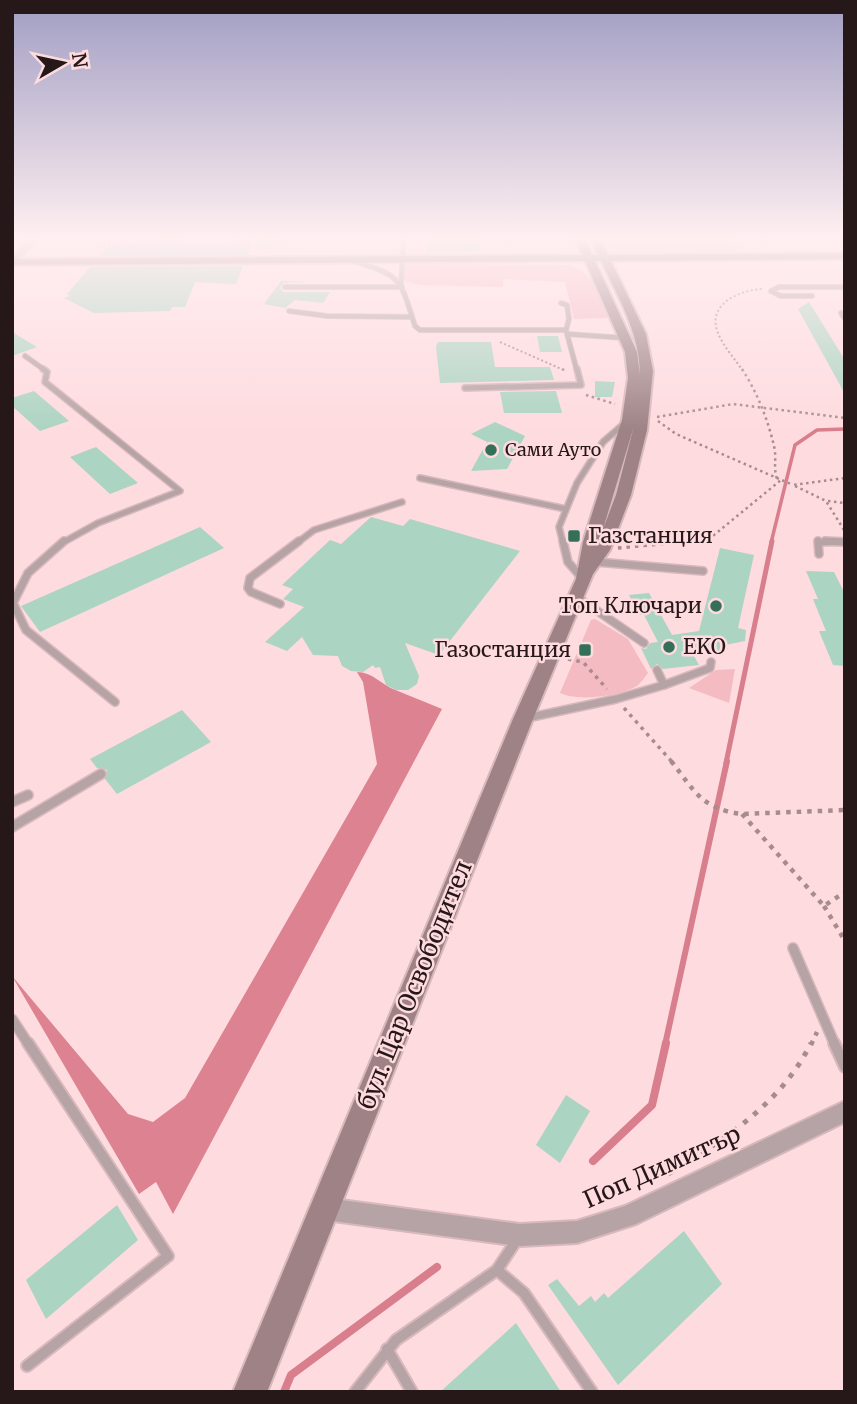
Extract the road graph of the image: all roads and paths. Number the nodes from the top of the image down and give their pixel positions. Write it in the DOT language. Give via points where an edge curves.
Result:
graph roads {
  1 [pos="407,302"];
  2 [pos="608,302"];
  3 [pos="625,302"];
  4 [pos="725,302"];
  5 [pos="564,307"];
  6 [pos="289,312"];
  7 [pos="841,313"];
  8 [pos="412,317"];
  9 [pos="845,320"];
  10 [pos="476,330"];
  11 [pos="567,332"];
  12 [pos="625,338"];
  13 [pos="25,356"];
  14 [pos="578,376"];
  15 [pos="581,385"];
  16 [pos="465,388"];
  17 [pos="759,405"];
  18 [pos="629,416"];
  19 [pos="845,418"];
  20 [pos="420,478"];
  21 [pos="845,478"];
  22 [pos="780,480"];
  23 [pos="793,485"];
  24 [pos="826,501"];
  25 [pos="402,502"];
  26 [pos="845,503"];
  27 [pos="566,509"];
  28 [pos="845,532"];
  29 [pos="845,542"];
  30 [pos="819,554"];
  31 [pos="599,556"];
  32 [pos="703,571"];
  33 [pos="584,579"];
  34 [pos="577,597"];
  35 [pos="280,604"];
  36 [pos="645,643"];
  37 [pos="552,656"];
  38 [pos="711,662"];
  39 [pos="657,670"];
  40 [pos="664,685"];
  41 [pos="616,699"];
  42 [pos="115,702"];
  43 [pos="523,719"];
  44 [pos="102,774"];
  45 [pos="28,794"];
  46 [pos="12,802"];
  47 [pos="845,810"];
  48 [pos="742,814"];
  49 [pos="12,827"];
  50 [pos="845,892"];
  51 [pos="824,906"];
  52 [pos="845,941"];
  53 [pos="793,948"];
  54 [pos="12,1019"];
  55 [pos="823,1021"];
  56 [pos="845,1067"];
  57 [pos="845,1111"];
  58 [pos="656,1181"];
  59 [pos="326,1209"];
  60 [pos="520,1235"];
  61 [pos="497,1270"];
  62 [pos="387,1349"];
  63 [pos="27,1366"];
  64 [pos="250,1392"];
  65 [pos="355,1392"];
  66 [pos="412,1392"];
  67 [pos="592,1392"];
  1 -- 8 [label="lane"];
  2 -- 12 [label="main road, бул. Цар Освободител"];
  3 -- 31 [label="main road, бул. Цар Освободител" via="645,352 646,391 615,520"];
  4 -- 17 [label="path" via="716,318 718,332 750,379"];
  5 -- 11 [label="lane" via="569,319"];
  6 -- 8 [label="lane"];
  7 -- 9 [label="lane"];
  8 -- 10 [label="lane" via="419,330"];
  10 -- 11 [label="lane"];
  10 -- 14 [label="path"];
  11 -- 12 [label="lane"];
  11 -- 14 [label="lane"];
  12 -- 18 [label="main road, бул. Цар Освободител" via="634,370"];
  13 -- 42 [label="lane" via="47,372 45,382 180,491 100,522 57,546 27,575 13,603 26,630"];
  14 -- 15 [label="lane"];
  15 -- 16 [label="lane"];
  15 -- 18 [label="path" via="584,395 611,402"];
  17 -- 19 [label="path"];
  17 -- 22 [label="path" via="775,449 773,467"];
  17 -- 22 [label="path" via="724,404 653,418 676,434"];
  18 -- 27 [label="lane" via="598,448"];
  18 -- 33 [label="main road, бул. Цар Освободител"];
  20 -- 27 [label="lane"];
  21 -- 23 [label="path"];
  22 -- 23 [label="path"];
  22 -- 31 [label="path" via="707,538"];
  23 -- 24 [label="path"];
  24 -- 26 [label="path"];
  24 -- 28 [label="path"];
  25 -- 35 [label="lane" via="314,530 250,578 251,592"];
  27 -- 33 [label="lane" via="559,527 568,562"];
  29 -- 30 [label="lane" via="818,541"];
  31 -- 32 [label="lane" via="612,565"];
  31 -- 33 [label="main road, бул. Цар Освободител"];
  33 -- 34 [label="main road, бул. Цар Освободител"];
  34 -- 36 [label="lane"];
  34 -- 37 [label="main road, бул. Цар Освободител"];
  37 -- 41 [label="path" via="583,662"];
  37 -- 43 [label="main road, бул. Цар Освободител"];
  38 -- 40 [label="lane" via="710,668"];
  39 -- 40 [label="lane"];
  40 -- 41 [label="lane"];
  41 -- 43 [label="lane"];
  41 -- 48 [label="path" via="703,802"];
  43 -- 59 [label="main road, бул. Цар Освободител"];
  44 -- 49 [label="lane"];
  45 -- 46 [label="lane"];
  47 -- 48 [label="path"];
  48 -- 51 [label="path"];
  50 -- 51 [label="path"];
  51 -- 52 [label="path"];
  53 -- 55 [label="lane"];
  54 -- 63 [label="lane" via="167,1256"];
  55 -- 56 [label="lane"];
  55 -- 58 [label="path" via="796,1072 761,1109"];
  57 -- 60 [label="street, Поп Димитър" via="628,1216 577,1232"];
  59 -- 60 [label="street, Поп Димитър"];
  59 -- 64 [label="main road, бул. Цар Освободител"];
  60 -- 61 [label="lane"];
  61 -- 62 [label="lane"];
  61 -- 67 [label="lane" via="524,1293"];
  62 -- 65 [label="lane"];
  62 -- 66 [label="lane"];
}
